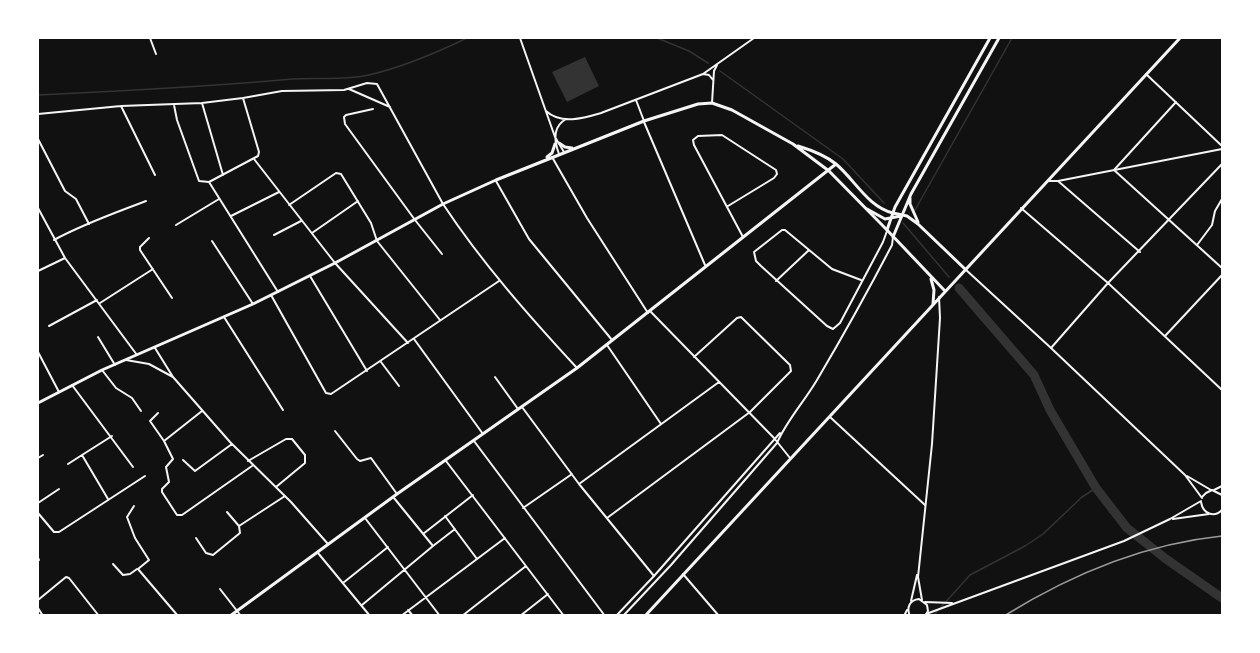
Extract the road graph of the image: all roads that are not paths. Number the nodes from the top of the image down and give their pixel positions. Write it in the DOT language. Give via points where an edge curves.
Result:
graph roads {
  1 [pos="150,38"];
  2 [pos="520,38"];
  3 [pos="754,38"];
  4 [pos="990,38"];
  5 [pos="999,38"];
  6 [pos="1180,38"];
  7 [pos="156,54"];
  8 [pos="718,64"];
  9 [pos="703,74"];
  10 [pos="1146,74"];
  11 [pos="714,80"];
  12 [pos="349,89"];
  13 [pos="243,98"];
  14 [pos="636,100"];
  15 [pos="1176,102"];
  16 [pos="202,103"];
  17 [pos="712,103"];
  18 [pos="174,105"];
  19 [pos="122,106"];
  20 [pos="390,107"];
  21 [pos="373,109"];
  22 [pos="546,111"];
  23 [pos="38,114"];
  24 [pos="568,118"];
  25 [pos="644,122"];
  26 [pos="555,136"];
  27 [pos="38,139"];
  28 [pos="557,144"];
  29 [pos="793,144"];
  30 [pos="579,147"];
  31 [pos="1222,148"];
  32 [pos="564,152"];
  33 [pos="559,154"];
  34 [pos="552,157"];
  35 [pos="254,159"];
  36 [pos="542,160"];
  37 [pos="836,164"];
  38 [pos="1222,164"];
  39 [pos="1114,170"];
  40 [pos="829,171"];
  41 [pos="154,175"];
  42 [pos="223,175"];
  43 [pos="496,180"];
  44 [pos="1048,181"];
  45 [pos="1058,181"];
  46 [pos="208,182"];
  47 [pos="279,192"];
  48 [pos="911,194"];
  49 [pos="219,199"];
  50 [pos="1222,199"];
  51 [pos="146,201"];
  52 [pos="358,201"];
  53 [pos="442,204"];
  54 [pos="289,205"];
  55 [pos="728,206"];
  56 [pos="38,208"];
  57 [pos="1021,208"];
  58 [pos="867,209"];
  59 [pos="892,213"];
  60 [pos="902,215"];
  61 [pos="231,216"];
  62 [pos="891,219"];
  63 [pos="415,220"];
  64 [pos="301,221"];
  65 [pos="1169,221"];
  66 [pos="89,224"];
  67 [pos="918,224"];
  68 [pos="176,225"];
  69 [pos="887,230"];
  70 [pos="312,233"];
  71 [pos="274,235"];
  72 [pos="893,237"];
  73 [pos="149,238"];
  74 [pos="744,238"];
  75 [pos="54,240"];
  76 [pos="212,241"];
  77 [pos="377,241"];
  78 [pos="1197,245"];
  79 [pos="809,250"];
  80 [pos="1140,252"];
  81 [pos="442,254"];
  82 [pos="65,258"];
  83 [pos="336,263"];
  84 [pos="154,268"];
  85 [pos="706,268"];
  86 [pos="1222,268"];
  87 [pos="965,269"];
  88 [pos="38,271"];
  89 [pos="1222,275"];
  90 [pos="310,276"];
  91 [pos="930,277"];
  92 [pos="861,279"];
  93 [pos="499,281"];
  94 [pos="776,281"];
  95 [pos="1108,284"];
  96 [pos="945,291"];
  97 [pos="278,292"];
  98 [pos="271,295"];
  99 [pos="939,297"];
  100 [pos="172,298"];
  101 [pos="98,302"];
  102 [pos="254,304"];
  103 [pos="933,304"];
  104 [pos="649,312"];
  105 [pos="224,317"];
  106 [pos="440,321"];
  107 [pos="49,326"];
  108 [pos="1165,336"];
  109 [pos="98,337"];
  110 [pos="414,339"];
  111 [pos="612,340"];
  112 [pos="408,344"];
  113 [pos="607,345"];
  114 [pos="155,348"];
  115 [pos="1051,348"];
  116 [pos="38,352"];
  117 [pos="137,356"];
  118 [pos="694,357"];
  119 [pos="126,360"];
  120 [pos="381,362"];
  121 [pos="115,365"];
  122 [pos="577,368"];
  123 [pos="102,370"];
  124 [pos="368,372"];
  125 [pos="173,377"];
  126 [pos="495,377"];
  127 [pos="719,382"];
  128 [pos="72,385"];
  129 [pos="399,386"];
  130 [pos="1222,390"];
  131 [pos="59,392"];
  132 [pos="38,403"];
  133 [pos="520,408"];
  134 [pos="283,410"];
  135 [pos="141,411"];
  136 [pos="202,411"];
  137 [pos="750,412"];
  138 [pos="158,413"];
  139 [pos="829,416"];
  140 [pos="661,424"];
  141 [pos="335,431"];
  142 [pos="782,431"];
  143 [pos="483,434"];
  144 [pos="112,436"];
  145 [pos="774,438"];
  146 [pos="164,441"];
  147 [pos="474,441"];
  148 [pos="777,443"];
  149 [pos="232,444"];
  150 [pos="43,455"];
  151 [pos="82,455"];
  152 [pos="38,458"];
  153 [pos="790,458"];
  154 [pos="183,460"];
  155 [pos="446,460"];
  156 [pos="248,461"];
  157 [pos="68,464"];
  158 [pos="252,466"];
  159 [pos="133,467"];
  160 [pos="572,474"];
  161 [pos="1185,475"];
  162 [pos="145,476"];
  163 [pos="579,484"];
  164 [pos="1222,486"];
  165 [pos="276,487"];
  166 [pos="59,489"];
  167 [pos="1213,490"];
  168 [pos="473,495"];
  169 [pos="1222,495"];
  170 [pos="285,496"];
  171 [pos="395,496"];
  172 [pos="108,499"];
  173 [pos="1201,499"];
  174 [pos="38,502"];
  175 [pos="925,505"];
  176 [pos="134,506"];
  177 [pos="523,508"];
  178 [pos="1222,510"];
  179 [pos="227,512"];
  180 [pos="38,513"];
  181 [pos="1213,514"];
  182 [pos="445,516"];
  183 [pos="1222,517"];
  184 [pos="365,518"];
  185 [pos="607,518"];
  186 [pos="1170,519"];
  187 [pos="239,526"];
  188 [pos="455,529"];
  189 [pos="423,534"];
  190 [pos="196,538"];
  191 [pos="506,538"];
  192 [pos="328,544"];
  193 [pos="433,546"];
  194 [pos="388,547"];
  195 [pos="317,552"];
  196 [pos="477,559"];
  197 [pos="113,564"];
  198 [pos="526,566"];
  199 [pos="138,569"];
  200 [pos="405,569"];
  201 [pos="918,569"];
  202 [pos="683,574"];
  203 [pos="654,576"];
  204 [pos="342,583"];
  205 [pos="220,589"];
  206 [pos="548,594"];
  207 [pos="426,596"];
  208 [pos="38,600"];
  209 [pos="924,601"];
  210 [pos="961,601"];
  211 [pos="910,603"];
  212 [pos="362,605"];
  213 [pos="908,607"];
  214 [pos="38,608"];
  215 [pos="236,610"];
  216 [pos="408,610"];
  217 [pos="43,615"];
  218 [pos="99,615"];
  219 [pos="178,615"];
  220 [pos="230,615"];
  221 [pos="241,615"];
  222 [pos="370,615"];
  223 [pos="401,615"];
  224 [pos="413,615"];
  225 [pos="440,615"];
  226 [pos="462,615"];
  227 [pos="520,615"];
  228 [pos="564,615"];
  229 [pos="605,615"];
  230 [pos="616,615"];
  231 [pos="623,615"];
  232 [pos="645,615"];
  233 [pos="719,615"];
  234 [pos="904,615"];
  235 [pos="910,615"];
  236 [pos="926,615"];
  1 -- 7 [label="street"];
  2 -- 22 [label="street"];
  3 -- 8 [label="street"];
  4 -- 59 [label="main road"];
  5 -- 48 [label="main road"];
  6 -- 10 [label="main road"];
  8 -- 9 [label="street"];
  8 -- 11 [label="street"];
  9 -- 11 [label="street"];
  9 -- 14 [label="street"];
  10 -- 15 [label="street"];
  10 -- 44 [label="main road"];
  11 -- 17 [label="street"];
  12 -- 13 [label="street" via="282,91"];
  12 -- 20 [label="street"];
  12 -- 20 [label="street" via="377,84"];
  13 -- 16 [label="street"];
  13 -- 35 [label="street" via="259,152"];
  14 -- 24 [label="street" via="584,117"];
  14 -- 25 [label="street"];
  15 -- 31 [label="street"];
  15 -- 39 [label="street"];
  16 -- 18 [label="street"];
  16 -- 42 [label="street"];
  17 -- 25 [label="main road" via="686,107"];
  17 -- 29 [label="main road" via="743,114"];
  18 -- 19 [label="street"];
  18 -- 46 [label="street" via="200,181"];
  19 -- 23 [label="street"];
  19 -- 41 [label="street"];
  20 -- 53 [label="street"];
  21 -- 63 [label="street" via="346,115 344,120"];
  22 -- 24 [label="street" via="554,117"];
  22 -- 26 [label="street"];
  24 -- 26 [label="street" via="560,123"];
  25 -- 30 [label="main road"];
  25 -- 85 [label="street"];
  26 -- 28 [label="street"];
  27 -- 66 [label="street" via="65,191 76,199"];
  28 -- 30 [label="main road"];
  28 -- 32 [label="street"];
  28 -- 33 [label="street"];
  28 -- 36 [label="main road"];
  29 -- 37 [label="main road"];
  29 -- 40 [label="main road"];
  30 -- 32 [label="main road"];
  31 -- 39 [label="street"];
  32 -- 33 [label="main road"];
  33 -- 34 [label="main road"];
  34 -- 36 [label="main road"];
  34 -- 104 [label="street"];
  35 -- 42 [label="street"];
  35 -- 47 [label="street"];
  36 -- 43 [label="main road"];
  37 -- 40 [label="main road"];
  37 -- 59 [label="main road" via="877,206"];
  38 -- 65 [label="street"];
  39 -- 45 [label="street"];
  39 -- 65 [label="street"];
  40 -- 58 [label="main road"];
  40 -- 74 [label="main road"];
  42 -- 46 [label="street"];
  43 -- 53 [label="main road"];
  43 -- 111 [label="street" via="529,238"];
  44 -- 45 [label="street"];
  44 -- 57 [label="main road"];
  45 -- 80 [label="street"];
  46 -- 49 [label="street"];
  47 -- 54 [label="street"];
  47 -- 61 [label="street"];
  48 -- 60 [label="main road"];
  48 -- 67 [label="main road" via="910,204"];
  49 -- 61 [label="street"];
  49 -- 68 [label="street"];
  50 -- 78 [label="street" via="1212,225"];
  51 -- 66 [label="street"];
  52 -- 54 [label="street" via="339,172"];
  52 -- 70 [label="street"];
  52 -- 77 [label="street"];
  53 -- 63 [label="main road"];
  53 -- 93 [label="street"];
  54 -- 64 [label="street"];
  55 -- 55 [label="street" via="774,178 776,170 722,135 698,136 693,145"];
  55 -- 74 [label="street"];
  56 -- 75 [label="street"];
  57 -- 87 [label="main road"];
  57 -- 95 [label="street"];
  58 -- 62 [label="main road" via="878,217"];
  58 -- 69 [label="main road"];
  59 -- 60 [label="main road"];
  59 -- 62 [label="main road"];
  60 -- 62 [label="main road"];
  60 -- 67 [label="main road"];
  60 -- 72 [label="main road"];
  61 -- 97 [label="street"];
  62 -- 69 [label="main road"];
  63 -- 77 [label="main road"];
  63 -- 81 [label="street"];
  64 -- 70 [label="street"];
  64 -- 71 [label="street"];
  65 -- 78 [label="street"];
  65 -- 80 [label="street"];
  66 -- 75 [label="street"];
  67 -- 87 [label="main road"];
  69 -- 72 [label="main road"];
  69 -- 92 [label="street"];
  70 -- 83 [label="street"];
  72 -- 91 [label="main road"];
  72 -- 142 [label="street" via="815,383"];
  73 -- 84 [label="street" via="140,250"];
  74 -- 85 [label="main road"];
  75 -- 82 [label="street"];
  76 -- 102 [label="street"];
  77 -- 83 [label="main road"];
  77 -- 106 [label="street"];
  78 -- 86 [label="street"];
  79 -- 92 [label="street" via="832,268"];
  79 -- 94 [label="street"];
  79 -- 94 [label="street" via="783,229 755,251 756,261"];
  80 -- 95 [label="street"];
  82 -- 88 [label="street"];
  82 -- 101 [label="street"];
  83 -- 90 [label="main road"];
  83 -- 112 [label="street"];
  84 -- 100 [label="street"];
  84 -- 101 [label="street"];
  85 -- 104 [label="main road"];
  87 -- 96 [label="main road"];
  87 -- 115 [label="street"];
  89 -- 108 [label="street"];
  90 -- 97 [label="main road"];
  90 -- 124 [label="street"];
  91 -- 96 [label="main road"];
  91 -- 103 [label="main road"];
  92 -- 94 [label="street" via="840,323 833,329"];
  93 -- 106 [label="street"];
  93 -- 122 [label="street"];
  95 -- 108 [label="street"];
  95 -- 115 [label="street"];
  96 -- 99 [label="main road"];
  97 -- 98 [label="main road"];
  98 -- 102 [label="main road"];
  98 -- 124 [label="street" via="326,393 331,394"];
  99 -- 103 [label="main road"];
  99 -- 175 [label="street"];
  101 -- 107 [label="street"];
  101 -- 117 [label="street"];
  102 -- 105 [label="main road"];
  103 -- 139 [label="main road"];
  104 -- 111 [label="main road"];
  104 -- 118 [label="street"];
  105 -- 114 [label="main road"];
  105 -- 134 [label="street"];
  106 -- 110 [label="street"];
  108 -- 130 [label="street"];
  109 -- 121 [label="street"];
  110 -- 112 [label="street"];
  110 -- 143 [label="street"];
  111 -- 113 [label="main road"];
  112 -- 120 [label="street"];
  113 -- 122 [label="main road"];
  113 -- 140 [label="street"];
  114 -- 117 [label="main road"];
  114 -- 125 [label="street"];
  115 -- 161 [label="street"];
  116 -- 131 [label="street"];
  117 -- 119 [label="main road"];
  118 -- 127 [label="street"];
  118 -- 137 [label="street" via="737,318 744,318 791,369"];
  119 -- 121 [label="main road"];
  119 -- 125 [label="street" via="149,364"];
  120 -- 124 [label="street"];
  120 -- 129 [label="street"];
  121 -- 123 [label="main road"];
  122 -- 133 [label="main road"];
  123 -- 128 [label="main road"];
  123 -- 135 [label="street"];
  125 -- 136 [label="street"];
  126 -- 133 [label="street"];
  127 -- 137 [label="street"];
  127 -- 140 [label="street"];
  128 -- 131 [label="main road"];
  128 -- 144 [label="street"];
  131 -- 132 [label="main road"];
  133 -- 143 [label="main road"];
  133 -- 160 [label="street"];
  136 -- 146 [label="street"];
  136 -- 149 [label="street"];
  137 -- 145 [label="street"];
  137 -- 185 [label="street"];
  138 -- 146 [label="street" via="150,421"];
  139 -- 153 [label="main road"];
  139 -- 175 [label="street"];
  140 -- 163 [label="street"];
  141 -- 171 [label="street" via="357,459 371,458"];
  142 -- 145 [label="street"];
  142 -- 148 [label="street"];
  143 -- 147 [label="main road"];
  144 -- 151 [label="street"];
  144 -- 159 [label="street"];
  145 -- 148 [label="street"];
  145 -- 203 [label="street"];
  146 -- 158 [label="street" via="173,459 166,467 169,482 162,492 177,515"];
  147 -- 155 [label="main road"];
  147 -- 177 [label="street"];
  148 -- 153 [label="street"];
  148 -- 231 [label="street"];
  149 -- 154 [label="street" via="195,471"];
  149 -- 156 [label="street"];
  150 -- 152 [label="street"];
  151 -- 157 [label="street"];
  151 -- 172 [label="street"];
  153 -- 202 [label="main road"];
  155 -- 168 [label="street"];
  155 -- 171 [label="main road"];
  156 -- 158 [label="street"];
  156 -- 165 [label="street" via="292,439 305,455 304,463"];
  158 -- 165 [label="street"];
  160 -- 163 [label="street"];
  160 -- 177 [label="street"];
  161 -- 167 [label="street"];
  161 -- 173 [label="street"];
  162 -- 172 [label="street"];
  163 -- 185 [label="street"];
  164 -- 167 [label="street"];
  165 -- 170 [label="street"];
  166 -- 174 [label="street"];
  167 -- 169 [label="street"];
  167 -- 173 [label="street"];
  168 -- 182 [label="street"];
  168 -- 191 [label="street"];
  170 -- 187 [label="street"];
  170 -- 192 [label="street"];
  171 -- 184 [label="main road"];
  171 -- 189 [label="street"];
  172 -- 180 [label="street" via="59,532 54,532"];
  173 -- 181 [label="street" via="1204,511"];
  173 -- 186 [label="street"];
  175 -- 201 [label="street"];
  176 -- 199 [label="street" via="127,517 149,560"];
  177 -- 229 [label="street"];
  178 -- 181 [label="street"];
  179 -- 187 [label="street"];
  181 -- 183 [label="street"];
  181 -- 186 [label="street"];
  182 -- 188 [label="street"];
  182 -- 189 [label="street"];
  184 -- 192 [label="main road"];
  184 -- 194 [label="street"];
  185 -- 203 [label="street"];
  186 -- 210 [label="street" via="1124,541"];
  187 -- 190 [label="street" via="240,533 213,555 206,553"];
  188 -- 193 [label="street"];
  188 -- 196 [label="street"];
  189 -- 193 [label="street"];
  191 -- 196 [label="street"];
  191 -- 198 [label="street"];
  192 -- 195 [label="main road"];
  193 -- 200 [label="street"];
  194 -- 200 [label="street"];
  194 -- 204 [label="street"];
  195 -- 204 [label="street"];
  195 -- 215 [label="main road"];
  196 -- 207 [label="street"];
  197 -- 199 [label="street" via="123,575"];
  198 -- 206 [label="street"];
  198 -- 226 [label="street"];
  199 -- 219 [label="street"];
  200 -- 207 [label="street"];
  200 -- 212 [label="street"];
  201 -- 209 [label="street"];
  201 -- 211 [label="street"];
  202 -- 232 [label="main road"];
  202 -- 233 [label="street"];
  203 -- 230 [label="street"];
  204 -- 212 [label="street"];
  205 -- 215 [label="street"];
  206 -- 227 [label="street"];
  206 -- 228 [label="street"];
  207 -- 216 [label="street"];
  207 -- 225 [label="street"];
  208 -- 218 [label="street" via="66,577"];
  209 -- 210 [label="street"];
  209 -- 211 [label="street" via="916,599"];
  209 -- 236 [label="street"];
  210 -- 236 [label="street"];
  211 -- 213 [label="street"];
  212 -- 222 [label="street"];
  213 -- 234 [label="street"];
  213 -- 235 [label="street"];
  214 -- 217 [label="street"];
  215 -- 220 [label="main road"];
  215 -- 221 [label="street"];
  216 -- 223 [label="street"];
  216 -- 224 [label="street"];
}
